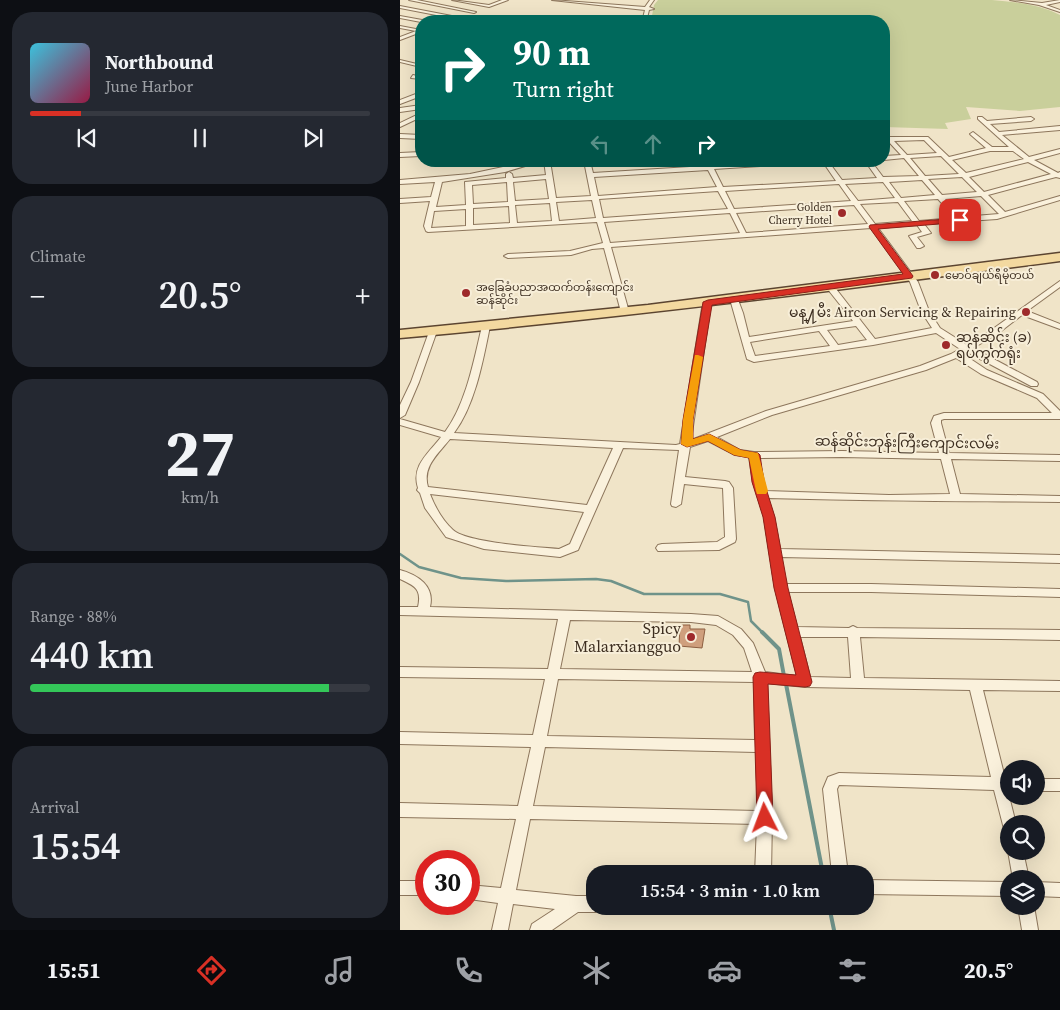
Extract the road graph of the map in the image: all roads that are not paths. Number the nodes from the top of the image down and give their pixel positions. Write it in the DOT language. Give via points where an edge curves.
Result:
graph roads {
  1 [pos="415,0"];
  2 [pos="454,0"];
  3 [pos="504,0"];
  4 [pos="554,0"];
  5 [pos="566,0"];
  6 [pos="652,0"];
  7 [pos="657,0"];
  8 [pos="1014,0"];
  9 [pos="1060,1"];
  10 [pos="1040,4"];
  11 [pos="489,6"];
  12 [pos="400,7"];
  13 [pos="647,8"];
  14 [pos="652,8"];
  15 [pos="1060,11"];
  16 [pos="474,12"];
  17 [pos="441,15"];
  18 [pos="466,15"];
  19 [pos="647,15"];
  20 [pos="654,15"];
  21 [pos="400,17"];
  22 [pos="415,20"];
  23 [pos="400,27"];
  24 [pos="415,30"];
  25 [pos="415,33"];
  26 [pos="401,38"];
  27 [pos="400,61"];
  28 [pos="415,65"];
  29 [pos="415,96"];
  30 [pos="400,102"];
  31 [pos="415,107"];
  32 [pos="400,110"];
  33 [pos="415,118"];
  34 [pos="980,118"];
  35 [pos="1031,119"];
  36 [pos="986,123"];
  37 [pos="400,125"];
  38 [pos="1060,128"];
  39 [pos="973,134"];
  40 [pos="998,134"];
  41 [pos="400,136"];
  42 [pos="415,137"];
  43 [pos="890,139"];
  44 [pos="890,142"];
  45 [pos="990,149"];
  46 [pos="1014,149"];
  47 [pos="1060,151"];
  48 [pos="942,154"];
  49 [pos="415,155"];
  50 [pos="400,156"];
  51 [pos="905,156"];
  52 [pos="890,157"];
  53 [pos="950,160"];
  54 [pos="1029,160"];
  55 [pos="519,167"];
  56 [pos="547,167"];
  57 [pos="588,167"];
  58 [pos="687,167"];
  59 [pos="709,167"];
  60 [pos="830,167"];
  61 [pos="873,167"];
  62 [pos="509,170"];
  63 [pos="964,175"];
  64 [pos="1059,175"];
  65 [pos="590,176"];
  66 [pos="922,176"];
  67 [pos="549,178"];
  68 [pos="882,179"];
  69 [pos="510,180"];
  70 [pos="840,181"];
  71 [pos="400,182"];
  72 [pos="439,183"];
  73 [pos="469,183"];
  74 [pos="721,189"];
  75 [pos="984,194"];
  76 [pos="595,198"];
  77 [pos="940,198"];
  78 [pos="1060,198"];
  79 [pos="434,199"];
  80 [pos="553,200"];
  81 [pos="899,200"];
  82 [pos="400,201"];
  83 [pos="511,203"];
  84 [pos="855,204"];
  85 [pos="470,206"];
  86 [pos="431,209"];
  87 [pos="731,212"];
  88 [pos="1004,216"];
  89 [pos="600,220"];
  90 [pos="960,220"];
  91 [pos="556,223"];
  92 [pos="918,223"];
  93 [pos="514,226"];
  94 [pos="873,227"];
  95 [pos="470,228"];
  96 [pos="744,235"];
  97 [pos="607,245"];
  98 [pos="920,246"];
  99 [pos="508,256"];
  100 [pos="1060,257"];
  101 [pos="909,276"];
  102 [pos="1060,283"];
  103 [pos="830,287"];
  104 [pos="734,299"];
  105 [pos="708,302"];
  106 [pos="625,312"];
  107 [pos="1020,312"];
  108 [pos="859,323"];
  109 [pos="486,326"];
  110 [pos="1060,327"];
  111 [pos="821,328"];
  112 [pos="937,330"];
  113 [pos="432,331"];
  114 [pos="400,334"];
  115 [pos="744,340"];
  116 [pos="873,342"];
  117 [pos="789,343"];
  118 [pos="834,347"];
  119 [pos="967,349"];
  120 [pos="956,354"];
  121 [pos="1034,384"];
  122 [pos="400,415"];
  123 [pos="400,422"];
  124 [pos="448,436"];
  125 [pos="709,437"];
  126 [pos="687,444"];
  127 [pos="619,446"];
  128 [pos="754,455"];
  129 [pos="946,457"];
  130 [pos="1060,458"];
  131 [pos="680,480"];
  132 [pos="422,490"];
  133 [pos="762,494"];
  134 [pos="956,497"];
  135 [pos="1060,499"];
  136 [pos="676,504"];
  137 [pos="591,509"];
  138 [pos="662,548"];
  139 [pos="776,553"];
  140 [pos="1060,558"];
  141 [pos="400,574"];
  142 [pos="781,588"];
  143 [pos="1060,594"];
  144 [pos="400,611"];
  145 [pos="423,611"];
  146 [pos="564,615"];
  147 [pos="854,631"];
  148 [pos="792,632"];
  149 [pos="1060,635"];
  150 [pos="400,672"];
  151 [pos="552,674"];
  152 [pos="760,677"];
  153 [pos="805,682"];
  154 [pos="858,682"];
  155 [pos="975,684"];
  156 [pos="1060,686"];
  157 [pos="400,738"];
  158 [pos="538,740"];
  159 [pos="762,746"];
  160 [pos="1000,767"];
  161 [pos="1000,784"];
  162 [pos="1045,785"];
  163 [pos="1060,785"];
  164 [pos="400,810"];
  165 [pos="524,813"];
  166 [pos="765,818"];
  167 [pos="763,865"];
  168 [pos="839,865"];
  169 [pos="874,887"];
  170 [pos="400,888"];
  171 [pos="415,888"];
  172 [pos="1000,889"];
  173 [pos="1045,890"];
  174 [pos="1060,890"];
  175 [pos="480,893"];
  176 [pos="507,896"];
  177 [pos="576,904"];
  178 [pos="586,904"];
  179 [pos="1028,915"];
  180 [pos="500,930"];
  181 [pos="538,930"];
  182 [pos="1030,930"];
  1 -- 12 [label="street"];
  1 -- 16 [label="street"];
  2 -- 11 [label="street"];
  3 -- 11 [label="street"];
  4 -- 5 [label="street"];
  5 -- 13 [label="street"];
  6 -- 13 [label="street"];
  7 -- 14 [label="street"];
  8 -- 10 [label="street"];
  9 -- 10 [label="street"];
  10 -- 15 [label="street"];
  11 -- 16 [label="street"];
  12 -- 17 [label="street"];
  13 -- 14 [label="street"];
  13 -- 19 [label="street"];
  14 -- 20 [label="street"];
  16 -- 18 [label="street"];
  21 -- 22 [label="street"];
  23 -- 24 [label="street"];
  25 -- 26 [label="street"];
  27 -- 28 [label="street"];
  29 -- 30 [label="street"];
  31 -- 32 [label="street"];
  33 -- 37 [label="street"];
  34 -- 36 [label="street"];
  35 -- 36 [label="street"];
  36 -- 40 [label="street"];
  38 -- 40 [label="street"];
  39 -- 45 [label="street"];
  40 -- 46 [label="street"];
  41 -- 42 [label="street"];
  43 -- 48 [label="street" via="924,137"];
  44 -- 51 [label="street"];
  45 -- 46 [label="street"];
  45 -- 53 [label="street"];
  46 -- 54 [label="street"];
  47 -- 54 [label="street"];
  48 -- 51 [label="street"];
  48 -- 53 [label="street"];
  49 -- 50 [label="street"];
  51 -- 52 [label="street"];
  51 -- 66 [label="street"];
  53 -- 63 [label="street"];
  54 -- 63 [label="street"];
  54 -- 64 [label="street"];
  55 -- 62 [label="street"];
  56 -- 67 [label="street"];
  57 -- 65 [label="street"];
  58 -- 65 [label="street"];
  59 -- 74 [label="street"];
  60 -- 70 [label="street"];
  61 -- 68 [label="street"];
  62 -- 69 [label="street"];
  62 -- 72 [label="street"];
  63 -- 66 [label="street"];
  63 -- 75 [label="street"];
  64 -- 75 [label="street"];
  65 -- 76 [label="street"];
  66 -- 68 [label="street"];
  66 -- 77 [label="street"];
  67 -- 69 [label="street"];
  67 -- 80 [label="street"];
  68 -- 70 [label="street"];
  68 -- 81 [label="street"];
  69 -- 73 [label="street"];
  69 -- 83 [label="street"];
  70 -- 74 [label="street"];
  70 -- 84 [label="street"];
  71 -- 72 [label="street"];
  72 -- 73 [label="street"];
  72 -- 79 [label="street"];
  73 -- 85 [label="street"];
  74 -- 76 [label="street"];
  74 -- 87 [label="street"];
  75 -- 77 [label="street"];
  75 -- 88 [label="street"];
  76 -- 80 [label="street"];
  76 -- 89 [label="street"];
  77 -- 81 [label="street"];
  77 -- 90 [label="street"];
  78 -- 88 [label="street"];
  79 -- 82 [label="street"];
  79 -- 86 [label="street"];
  80 -- 83 [label="street"];
  80 -- 91 [label="street"];
  81 -- 84 [label="street"];
  81 -- 92 [label="street"];
  83 -- 85 [label="street"];
  83 -- 93 [label="street"];
  84 -- 87 [label="street"];
  84 -- 94 [label="street"];
  85 -- 86 [label="street"];
  85 -- 95 [label="street"];
  86 -- 95 [label="street" via="428,230"];
  87 -- 89 [label="street"];
  87 -- 96 [label="street"];
  88 -- 90 [label="street"];
  89 -- 91 [label="street"];
  89 -- 97 [label="street"];
  90 -- 92 [label="street"];
  91 -- 93 [label="street"];
  92 -- 94 [label="street"];
  92 -- 98 [label="street" via="927,233 913,236"];
  93 -- 95 [label="street"];
  94 -- 96 [label="street"];
  94 -- 101 [label="street"];
  96 -- 97 [label="street"];
  97 -- 99 [label="street" via="571,253"];
  97 -- 106 [label="street"];
  100 -- 101 [label="main road"];
  101 -- 103 [label="main road"];
  101 -- 112 [label="street"];
  102 -- 107 [label="street"];
  103 -- 104 [label="main road"];
  103 -- 108 [label="street"];
  104 -- 105 [label="main road"];
  104 -- 115 [label="street" via="741,315"];
  105 -- 106 [label="main road"];
  105 -- 126 [label="street" via="688,420"];
  106 -- 109 [label="main road"];
  107 -- 110 [label="street"];
  107 -- 119 [label="street"];
  108 -- 111 [label="street"];
  108 -- 116 [label="street"];
  109 -- 113 [label="main road"];
  109 -- 124 [label="street" via="478,364 459,420"];
  111 -- 117 [label="street"];
  111 -- 118 [label="street"];
  112 -- 116 [label="street"];
  112 -- 119 [label="street"];
  113 -- 114 [label="main road"];
  113 -- 122 [label="street"];
  115 -- 117 [label="street"];
  115 -- 117 [label="street" via="750,357 754,359"];
  116 -- 118 [label="street"];
  117 -- 118 [label="street"];
  119 -- 120 [label="street"];
  119 -- 121 [label="street"];
  120 -- 125 [label="street" via="923,368 769,412"];
  120 -- 129 [label="street" via="984,372 1040,396 1060,416 937,418"];
  123 -- 124 [label="street"];
  124 -- 127 [label="street"];
  124 -- 132 [label="street" via="422,470"];
  125 -- 126 [label="street"];
  125 -- 128 [label="street, ဆန်ဆိုင်းဘုန်းကြီးကျောင်းလမ်း" via="738,453"];
  126 -- 127 [label="street" via="677,448"];
  126 -- 131 [label="street"];
  127 -- 137 [label="street"];
  128 -- 129 [label="street, ဆန်ဆိုင်းဘုန်းကြီးကျောင်းလမ်း"];
  128 -- 133 [label="street"];
  129 -- 130 [label="street, ဆန်ဆိုင်းဘုန်းကြီးကျောင်းလမ်း"];
  129 -- 134 [label="street"];
  131 -- 136 [label="street"];
  131 -- 138 [label="street" via="725,484 728,488 731,539 719,546"];
  132 -- 137 [label="street"];
  132 -- 137 [label="street" via="429,506 450,534 484,545 560,553 568,551 574,547"];
  133 -- 134 [label="street"];
  133 -- 139 [label="street"];
  134 -- 135 [label="street"];
  139 -- 140 [label="street"];
  139 -- 142 [label="street"];
  141 -- 145 [label="street" via="425,590 427,598"];
  142 -- 143 [label="street"];
  142 -- 148 [label="street"];
  144 -- 145 [label="street"];
  145 -- 146 [label="street"];
  146 -- 151 [label="street"];
  146 -- 152 [label="street" via="718,621 737,632 748,646"];
  147 -- 148 [label="street"];
  147 -- 149 [label="street"];
  147 -- 154 [label="street"];
  148 -- 153 [label="street"];
  150 -- 151 [label="street"];
  151 -- 152 [label="street"];
  151 -- 158 [label="street"];
  152 -- 153 [label="street"];
  152 -- 159 [label="street"];
  153 -- 154 [label="street"];
  154 -- 155 [label="street"];
  155 -- 156 [label="street"];
  155 -- 160 [label="street"];
  157 -- 158 [label="street"];
  158 -- 159 [label="street"];
  158 -- 165 [label="street"];
  159 -- 166 [label="street"];
  161 -- 168 [label="street" via="833,781 830,789"];
  162 -- 163 [label="street"];
  164 -- 165 [label="street"];
  165 -- 166 [label="street"];
  165 -- 176 [label="street"];
  166 -- 167 [label="street"];
  169 -- 172 [label="street"];
  170 -- 171 [label="street"];
  173 -- 174 [label="street"];
  175 -- 176 [label="street"];
  176 -- 177 [label="street"];
  176 -- 180 [label="street"];
  177 -- 178 [label="street"];
  177 -- 181 [label="street"];
  179 -- 182 [label="street"];
}
